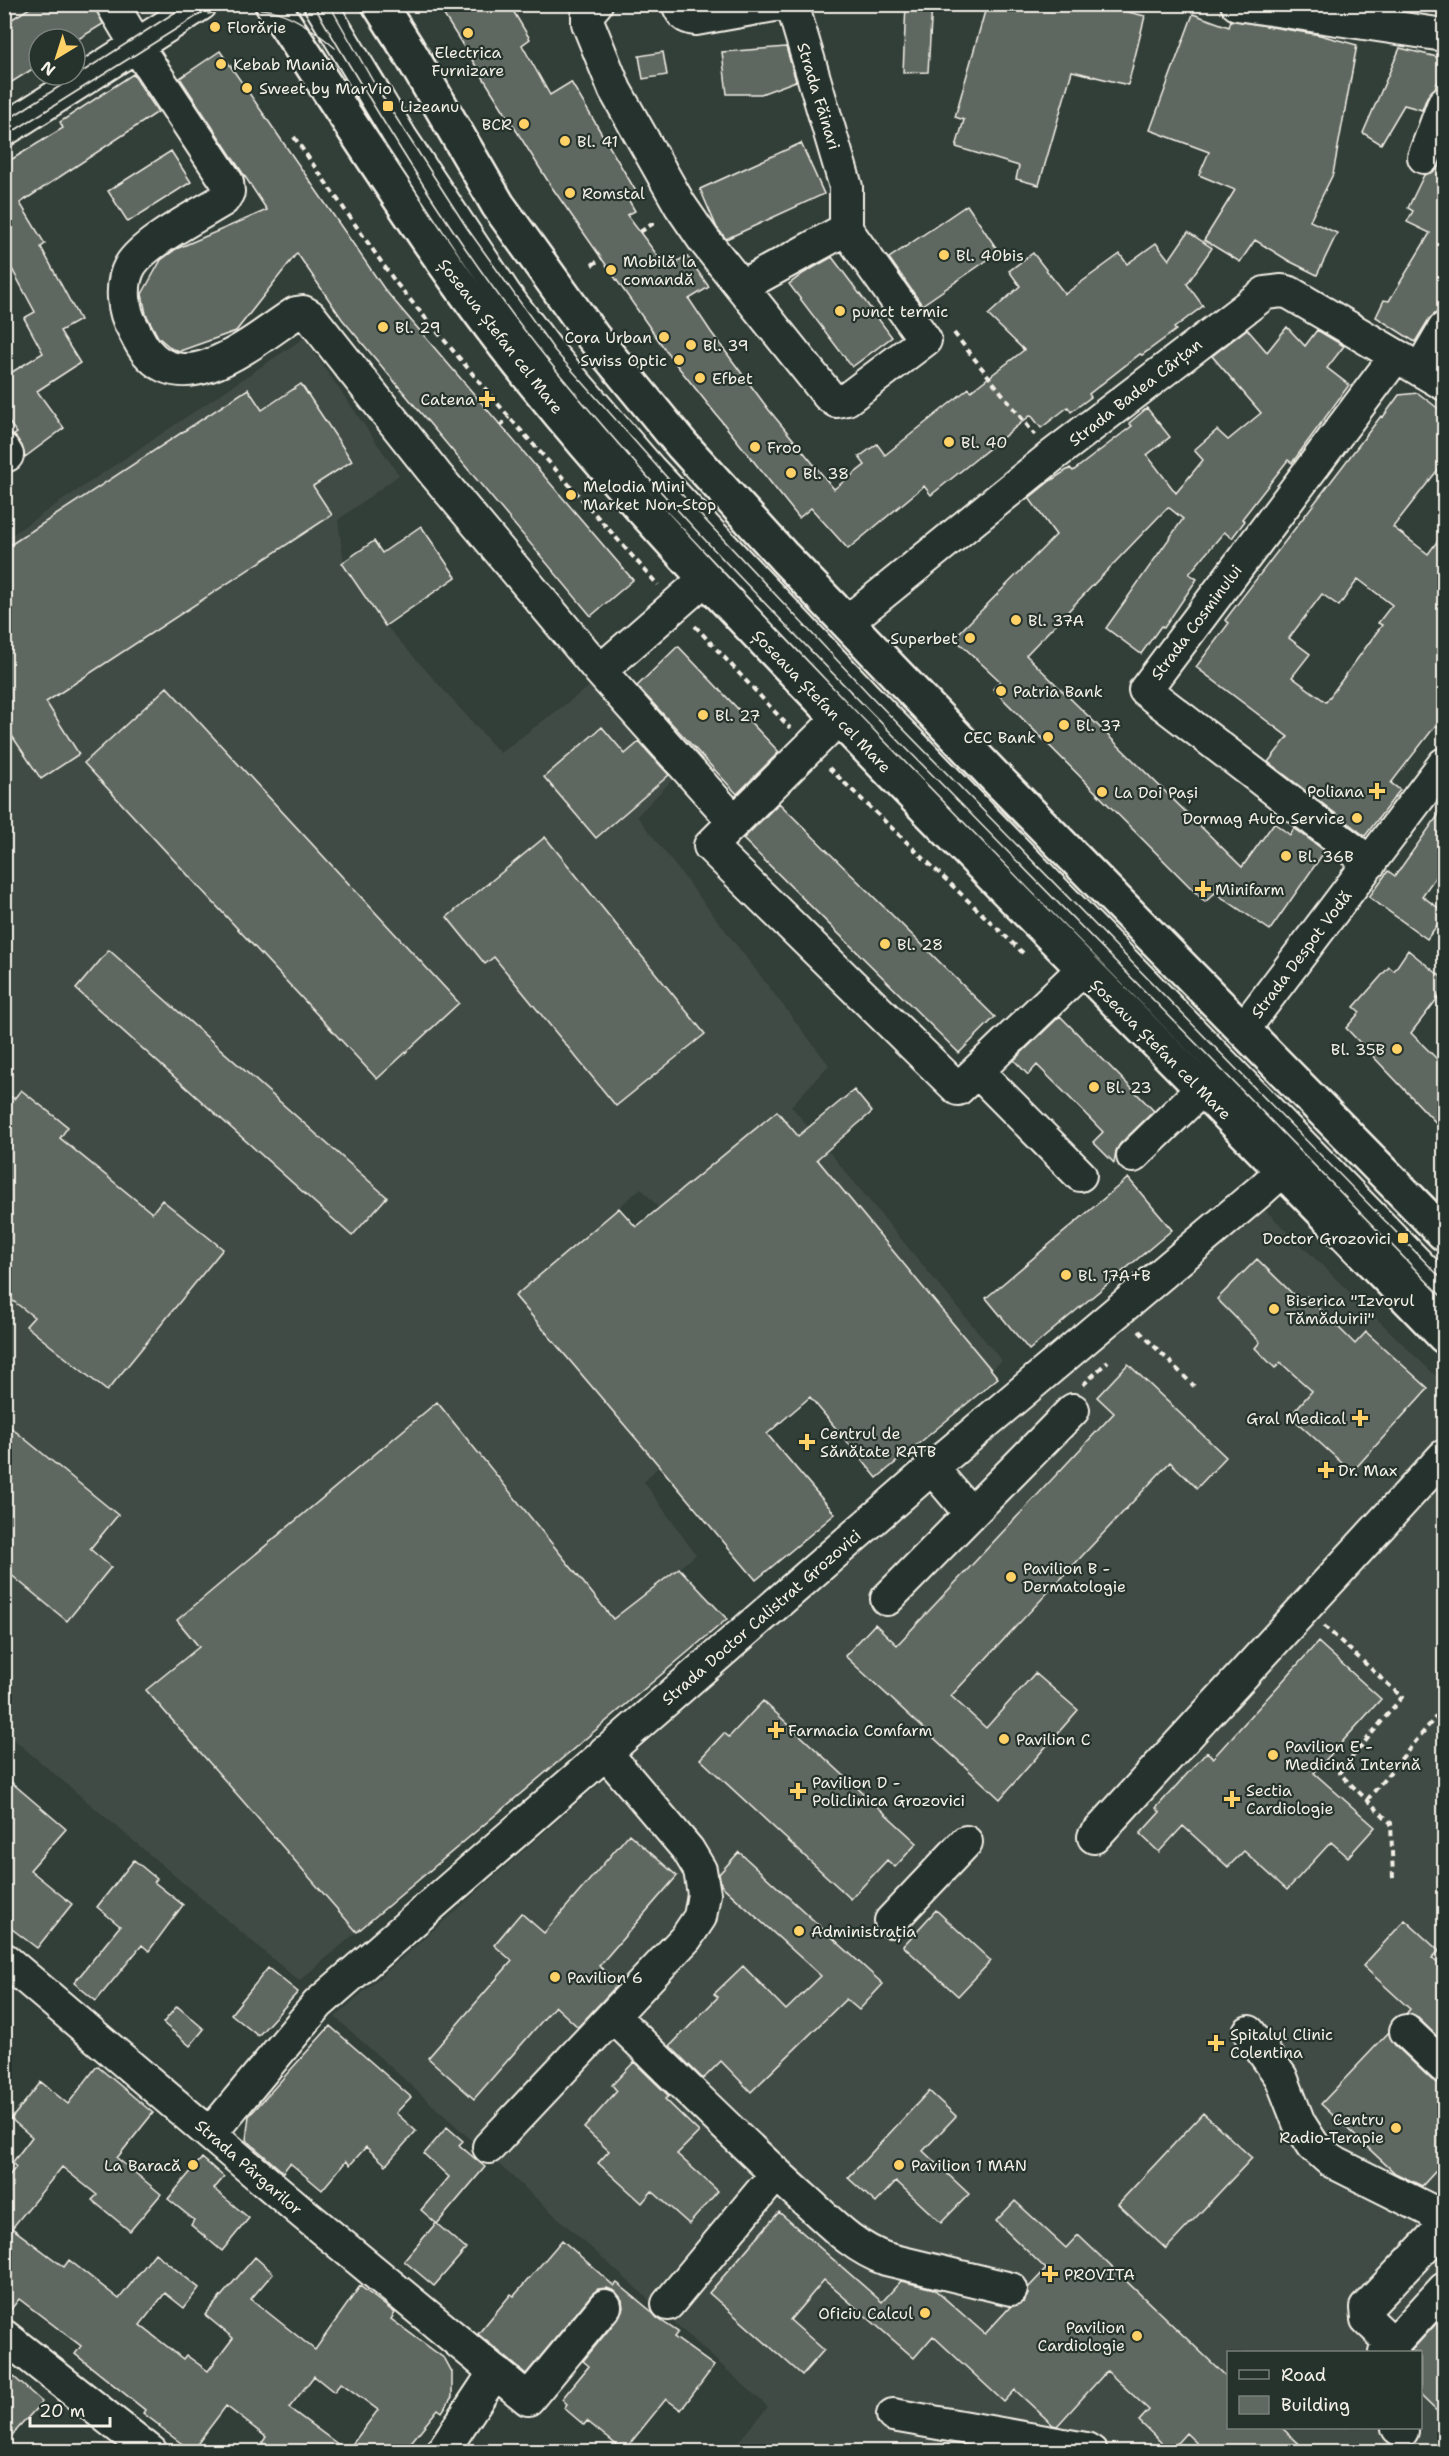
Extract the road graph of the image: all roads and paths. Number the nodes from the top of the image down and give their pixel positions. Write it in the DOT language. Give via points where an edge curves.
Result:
graph roads {
  1 [pos="112,4"];
  2 [pos="201,4"];
  3 [pos="272,4"];
  4 [pos="320,4"];
  5 [pos="379,4"];
  6 [pos="596,4"];
  7 [pos="678,4"];
  8 [pos="780,4"];
  9 [pos="792,4"];
  10 [pos="1238,4"];
  11 [pos="1444,35"];
  12 [pos="136,45"];
  13 [pos="1444,103"];
  14 [pos="4,130"];
  15 [pos="294,137"];
  16 [pos="1424,157"];
  17 [pos="846,229"];
  18 [pos="602,258"];
  19 [pos="592,265"];
  20 [pos="742,286"];
  21 [pos="1444,329"];
  22 [pos="925,340"];
  23 [pos="1420,370"];
  24 [pos="509,417"];
  25 [pos="500,426"];
  26 [pos="1052,456"];
  27 [pos="705,579"];
  28 [pos="676,606"];
  29 [pos="847,622"];
  30 [pos="600,671"];
  31 [pos="839,718"];
  32 [pos="808,748"];
  33 [pos="1444,764"];
  34 [pos="734,820"];
  35 [pos="1370,863"];
  36 [pos="1027,957"];
  37 [pos="1082,969"];
  38 [pos="1244,1030"];
  39 [pos="977,1071"];
  40 [pos="1202,1089"];
  41 [pos="1334,1122"];
  42 [pos="1306,1149"];
  43 [pos="1133,1156"];
  44 [pos="1282,1171"];
  45 [pos="1080,1175"];
  46 [pos="1444,1234"];
  47 [pos="1444,1291"];
  48 [pos="1444,1335"];
  49 [pos="1131,1339"];
  50 [pos="1115,1353"];
  51 [pos="1194,1386"];
  52 [pos="1073,1410"];
  53 [pos="1444,1456"];
  54 [pos="932,1468"];
  55 [pos="970,1513"];
  56 [pos="887,1599"];
  57 [pos="1304,1608"];
  58 [pos="1444,1707"];
  59 [pos="605,1752"];
  60 [pos="1367,1800"];
  61 [pos="1094,1837"];
  62 [pos="966,1842"];
  63 [pos="1393,1879"];
  64 [pos="891,1922"];
  65 [pos="4,1959"];
  66 [pos="614,2017"];
  67 [pos="1406,2031"];
  68 [pos="1249,2032"];
  69 [pos="1444,2067"];
  70 [pos="210,2134"];
  71 [pos="489,2147"];
  72 [pos="776,2174"];
  73 [pos="1437,2201"];
  74 [pos="1011,2289"];
  75 [pos="1444,2289"];
  76 [pos="668,2304"];
  77 [pos="605,2306"];
  78 [pos="4,2336"];
  79 [pos="1389,2348"];
  80 [pos="495,2372"];
  81 [pos="893,2415"];
  82 [pos="134,2446"];
  83 [pos="442,2451"];
  84 [pos="1090,2451"];
  1 -- 12 [label="street"];
  2 -- 12 [label="street"];
  3 -- 27 [label="main road, Șoseaua Ștefan cel Mare" via="425,237 482,316 538,388"];
  4 -- 42 [label="street, Șoseaua Ștefan cel Mare" via="400,138 506,296 634,452 857,688"];
  5 -- 29 [label="main road" via="498,205 593,337 682,445"];
  6 -- 20 [label="street" via="588,13 588,22 615,90 680,205"];
  7 -- 8 [label="street" via="681,13 696,19"];
  9 -- 17 [label="street, Strada Făinari" via="846,187"];
  10 -- 11 [label="street"];
  12 -- 14 [label="street"];
  12 -- 30 [label="street" via="227,182 228,192 223,200 147,248 130,266 125,282 127,319 148,353 166,366 188,371 206,368 296,313 310,316 436,475"];
  13 -- 16 [label="street"];
  15 -- 24 [label="path" via="396,282"];
  17 -- 20 [label="street"];
  17 -- 22 [label="street"];
  18 -- 19 [label="path"];
  20 -- 22 [label="street" via="836,401 847,399"];
  21 -- 23 [label="street"];
  22 -- 26 [label="path" via="946,324"];
  23 -- 26 [label="street, Strada Badea Cârțan" via="1290,293 1265,292"];
  23 -- 35 [label="street, Strada Cosminului" via="1145,690"];
  24 -- 25 [label="path"];
  24 -- 28 [label="path"];
  26 -- 29 [label="street, Strada Badea Cârțan"];
  27 -- 28 [label="street"];
  27 -- 31 [label="main road, Șoseaua Ștefan cel Mare"];
  28 -- 30 [label="street"];
  28 -- 32 [label="path"];
  29 -- 38 [label="main road"];
  30 -- 34 [label="street"];
  31 -- 32 [label="street"];
  31 -- 37 [label="main road, Șoseaua Ștefan cel Mare"];
  32 -- 34 [label="street"];
  32 -- 36 [label="path"];
  33 -- 35 [label="street, Strada Despot Vodă"];
  34 -- 39 [label="street" via="710,846 958,1089"];
  35 -- 38 [label="street, Strada Despot Vodă"];
  37 -- 39 [label="street"];
  37 -- 40 [label="main road, Șoseaua Ștefan cel Mare"];
  38 -- 41 [label="main road"];
  39 -- 45 [label="street"];
  40 -- 43 [label="street"];
  40 -- 44 [label="main road, Șoseaua Ștefan cel Mare"];
  41 -- 42 [label="street, Strada Doctor Calistrat Grozovici"];
  41 -- 46 [label="main road"];
  42 -- 44 [label="street, Strada Doctor Calistrat Grozovici"];
  42 -- 47 [label="street, Șoseaua Ștefan cel Mare"];
  44 -- 48 [label="main road, Șoseaua Ștefan cel Mare"];
  44 -- 54 [label="street, Strada Doctor Calistrat Grozovici"];
  49 -- 51 [label="path" via="1139,1331"];
  50 -- 52 [label="path" via="1084,1383"];
  52 -- 55 [label="street"];
  53 -- 57 [label="street"];
  54 -- 55 [label="street"];
  54 -- 59 [label="street, Strada Doctor Calistrat Grozovici"];
  55 -- 56 [label="street"];
  57 -- 60 [label="path" via="1402,1697 1339,1773"];
  57 -- 61 [label="street"];
  58 -- 60 [label="path"];
  59 -- 66 [label="street" via="688,1850 700,1870 704,1894 700,1917 686,1938"];
  59 -- 70 [label="street, Strada Doctor Calistrat Grozovici" via="318,2004"];
  60 -- 63 [label="path" via="1391,1823"];
  62 -- 64 [label="street"];
  65 -- 70 [label="street, Strada Pârgarilor"];
  66 -- 71 [label="street"];
  66 -- 72 [label="street"];
  67 -- 69 [label="street"];
  68 -- 73 [label="street" via="1281,2077 1299,2123 1313,2145 1330,2161"];
  70 -- 80 [label="street, Strada Pârgarilor"];
  72 -- 74 [label="street" via="870,2254"];
  72 -- 76 [label="street"];
  73 -- 79 [label="street" via="1441,2229 1366,2308 1367,2319"];
  75 -- 79 [label="street"];
  77 -- 80 [label="street, Strada Pârgarilor" via="528,2399"];
  78 -- 82 [label="street"];
  80 -- 83 [label="street"];
  81 -- 84 [label="street"];
}
